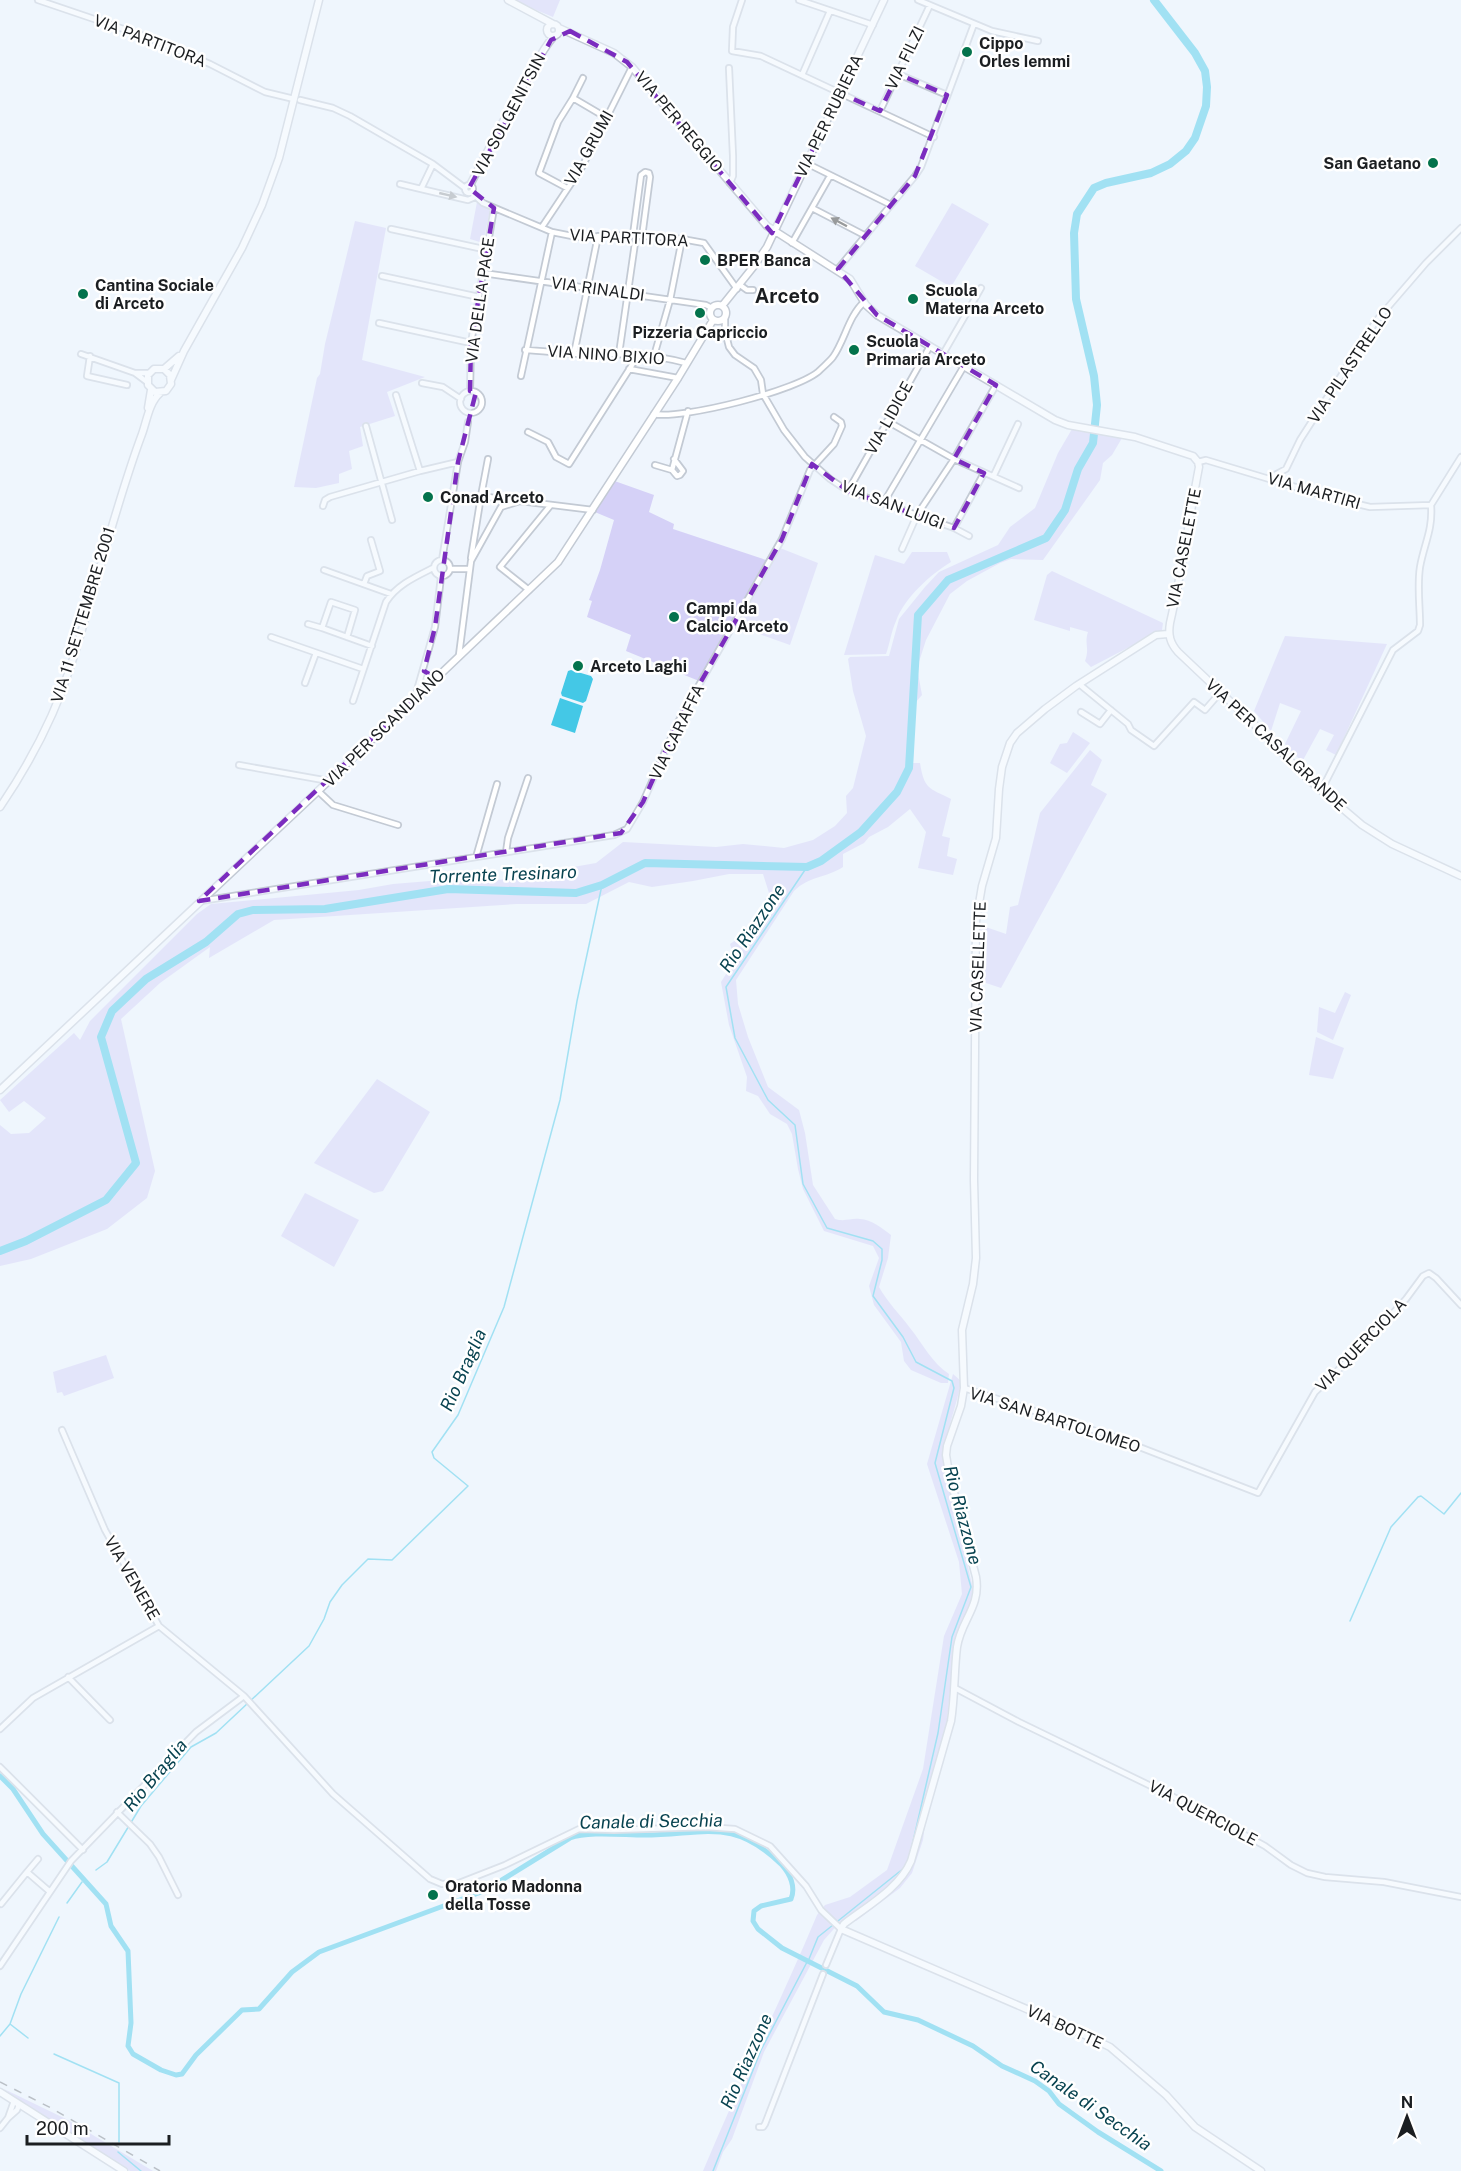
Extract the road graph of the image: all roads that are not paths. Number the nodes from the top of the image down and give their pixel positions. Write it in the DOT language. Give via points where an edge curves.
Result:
graph roads {
  1 [pos="38,0"];
  2 [pos="319,0"];
  3 [pos="508,0"];
  4 [pos="742,0"];
  5 [pos="800,0"];
  6 [pos="884,0"];
  7 [pos="918,0"];
  8 [pos="930,5"];
  9 [pos="830,12"];
  10 [pos="974,24"];
  11 [pos="873,26"];
  12 [pos="553,30"];
  13 [pos="1038,41"];
  14 [pos="632,67"];
  15 [pos="729,68"];
  16 [pos="898,74"];
  17 [pos="802,75"];
  18 [pos="583,78"];
  19 [pos="840,93"];
  20 [pos="947,95"];
  21 [pos="573,98"];
  22 [pos="297,100"];
  23 [pos="880,111"];
  24 [pos="607,118"];
  25 [pos="934,136"];
  26 [pos="434,164"];
  27 [pos="806,164"];
  28 [pos="830,176"];
  29 [pos="730,183"];
  30 [pos="400,184"];
  31 [pos="567,188"];
  32 [pos="421,189"];
  33 [pos="470,191"];
  34 [pos="891,205"];
  35 [pos="494,208"];
  36 [pos="812,208"];
  37 [pos="542,227"];
  38 [pos="1461,228"];
  39 [pos="391,229"];
  40 [pos="552,232"];
  41 [pos="773,232"];
  42 [pos="598,236"];
  43 [pos="637,236"];
  44 [pos="866,236"];
  45 [pos="682,239"];
  46 [pos="792,243"];
  47 [pos="488,250"];
  48 [pos="837,270"];
  49 [pos="483,273"];
  50 [pos="382,276"];
  51 [pos="540,281"];
  52 [pos="738,287"];
  53 [pos="588,288"];
  54 [pos="981,288"];
  55 [pos="753,290"];
  56 [pos="628,294"];
  57 [pos="479,297"];
  58 [pos="670,300"];
  59 [pos="864,302"];
  60 [pos="722,306"];
  61 [pos="712,308"];
  62 [pos="714,320"];
  63 [pos="725,321"];
  64 [pos="379,323"];
  65 [pos="471,343"];
  66 [pos="930,346"];
  67 [pos="525,350"];
  68 [pos="184,351"];
  69 [pos="81,354"];
  70 [pos="574,354"];
  71 [pos="619,354"];
  72 [pos="639,354"];
  73 [pos="943,354"];
  74 [pos="90,356"];
  75 [pos="654,356"];
  76 [pos="686,363"];
  77 [pos="964,366"];
  78 [pos="120,369"];
  79 [pos="164,369"];
  80 [pos="629,369"];
  81 [pos="135,373"];
  82 [pos="150,373"];
  83 [pos="521,376"];
  84 [pos="678,378"];
  85 [pos="171,380"];
  86 [pos="114,381"];
  87 [pos="147,382"];
  88 [pos="422,383"];
  89 [pos="127,385"];
  90 [pos="996,385"];
  91 [pos="151,390"];
  92 [pos="470,391"];
  93 [pos="160,393"];
  94 [pos="763,394"];
  95 [pos="396,395"];
  96 [pos="461,399"];
  97 [pos="688,411"];
  98 [pos="468,412"];
  99 [pos="654,414"];
  100 [pos="147,415"];
  101 [pos="834,417"];
  102 [pos="887,421"];
  103 [pos="1018,424"];
  104 [pos="366,426"];
  105 [pos="528,432"];
  106 [pos="921,439"];
  107 [pos="1461,457"];
  108 [pos="488,459"];
  109 [pos="674,459"];
  110 [pos="954,459"];
  111 [pos="458,462"];
  112 [pos="1198,462"];
  113 [pos="655,465"];
  114 [pos="816,466"];
  115 [pos="672,470"];
  116 [pos="420,471"];
  117 [pos="984,473"];
  118 [pos="993,475"];
  119 [pos="1269,478"];
  120 [pos="381,483"];
  121 [pos="1019,488"];
  122 [pos="848,491"];
  123 [pos="481,496"];
  124 [pos="520,501"];
  125 [pos="884,502"];
  126 [pos="323,506"];
  127 [pos="550,506"];
  128 [pos="1431,506"];
  129 [pos="593,510"];
  130 [pos="917,515"];
  131 [pos="392,520"];
  132 [pos="954,528"];
  133 [pos="969,536"];
  134 [pos="371,540"];
  135 [pos="902,549"];
  136 [pos="442,560"];
  137 [pos="471,561"];
  138 [pos="433,568"];
  139 [pos="450,569"];
  140 [pos="469,569"];
  141 [pos="324,570"];
  142 [pos="441,576"];
  143 [pos="364,584"];
  144 [pos="529,590"];
  145 [pos="392,594"];
  146 [pos="308,624"];
  147 [pos="322,628"];
  148 [pos="1168,634"];
  149 [pos="271,637"];
  150 [pos="347,637"];
  151 [pos="372,646"];
  152 [pos="316,653"];
  153 [pos="459,655"];
  154 [pos="363,669"];
  155 [pos="424,671"];
  156 [pos="436,678"];
  157 [pos="305,683"];
  158 [pos="1079,684"];
  159 [pos="1218,695"];
  160 [pos="415,697"];
  161 [pos="353,701"];
  162 [pos="1111,710"];
  163 [pos="1081,712"];
  164 [pos="239,765"];
  165 [pos="528,778"];
  166 [pos="329,781"];
  167 [pos="498,784"];
  168 [pos="318,791"];
  169 [pos="1321,791"];
  170 [pos="0,807"];
  171 [pos="398,825"];
  172 [pos="506,852"];
  173 [pos="476,858"];
  174 [pos="1461,876"];
  175 [pos="199,902"];
  176 [pos="0,1090"];
  177 [pos="1461,1305"];
  178 [pos="964,1388"];
  179 [pos="62,1430"];
  180 [pos="1258,1493"];
  181 [pos="159,1626"];
  182 [pos="68,1677"];
  183 [pos="955,1688"];
  184 [pos="247,1699"];
  185 [pos="110,1720"];
  186 [pos="0,1729"];
  187 [pos="0,1767"];
  188 [pos="117,1812"];
  189 [pos="83,1850"];
  190 [pos="38,1859"];
  191 [pos="27,1872"];
  192 [pos="49,1891"];
  193 [pos="178,1894"];
  194 [pos="1461,1897"];
  195 [pos="1,1904"];
  196 [pos="838,1928"];
  197 [pos="826,1965"];
  198 [pos="0,1966"];
  199 [pos="822,1974"];
  200 [pos="3,2094"];
  201 [pos="17,2103"];
  202 [pos="28,2110"];
  203 [pos="11,2112"];
  204 [pos="759,2127"];
  205 [pos="0,2128"];
  206 [pos="124,2171"];
  207 [pos="1261,2171"];
  1 -- 22 [label="street, VIA PARTITORA" via="147,37 265,92"];
  2 -- 22 [label="street, VIA 11 SETTEMBRE 2001"];
  3 -- 12 [label="street, VIA PER REGGIO" via="540,17"];
  4 -- 17 [label="street" via="733,27 732,51 761,56"];
  5 -- 9 [label="street"];
  6 -- 11 [label="street, VIA PER RUBIERA"];
  7 -- 8 [label="street"];
  8 -- 10 [label="street"];
  8 -- 16 [label="street, VIA FILZI"];
  9 -- 11 [label="street"];
  9 -- 17 [label="street"];
  10 -- 13 [label="street"];
  10 -- 20 [label="street"];
  11 -- 19 [label="street, VIA PER RUBIERA"];
  12 -- 14 [label="street, VIA PER REGGIO" via="570,32 614,53"];
  12 -- 33 [label="street, VIA SOLGENITSIN"];
  14 -- 24 [label="street, VIA GRUMI"];
  14 -- 29 [label="street, VIA PER REGGIO"];
  15 -- 29 [label="street" via="733,156"];
  16 -- 20 [label="street"];
  16 -- 23 [label="street, VIA FILZI"];
  17 -- 19 [label="street"];
  18 -- 21 [label="street"];
  19 -- 23 [label="street"];
  19 -- 27 [label="street, VIA PER RUBIERA"];
  20 -- 25 [label="street"];
  21 -- 24 [label="street"];
  21 -- 31 [label="street" via="558,122 539,173"];
  22 -- 26 [label="street, VIA PARTITORA" via="333,108"];
  22 -- 68 [label="street, VIA 11 SETTEMBRE 2001" via="254,225"];
  23 -- 25 [label="street"];
  24 -- 31 [label="street, VIA GRUMI"];
  25 -- 34 [label="street" via="915,177"];
  26 -- 32 [label="street"];
  26 -- 33 [label="street, VIA PARTITORA"];
  27 -- 28 [label="street"];
  27 -- 41 [label="street, VIA PER RUBIERA"];
  28 -- 34 [label="street"];
  28 -- 36 [label="street"];
  29 -- 41 [label="street, VIA PER REGGIO"];
  30 -- 32 [label="street"];
  31 -- 37 [label="street, VIA GRUMI"];
  32 -- 33 [label="street, one-way" via="468,200"];
  33 -- 35 [label="street, VIA PARTITORA"];
  34 -- 44 [label="street"];
  35 -- 37 [label="street, VIA PARTITORA"];
  35 -- 47 [label="street, VIA DELLA PACE"];
  44 -- 36 [label="street, one-way"];
  36 -- 46 [label="street"];
  37 -- 40 [label="street, VIA PARTITORA"];
  38 -- 119 [label="street, VIA PILASTRELLO" via="1376,321 1300,440 1286,469"];
  39 -- 47 [label="street"];
  40 -- 42 [label="street, VIA PARTITORA"];
  40 -- 51 [label="street"];
  41 -- 46 [label="street, VIA PER REGGIO"];
  41 -- 52 [label="street" via="761,257"];
  42 -- 43 [label="street, VIA PARTITORA"];
  42 -- 53 [label="street"];
  43 -- 43 [label="street" via="650,177 645,172 641,175"];
  43 -- 45 [label="street, VIA PARTITORA"];
  43 -- 56 [label="street"];
  44 -- 48 [label="street"];
  45 -- 52 [label="street, VIA PARTITORA" via="704,243"];
  45 -- 58 [label="street"];
  46 -- 48 [label="street, VIA PER REGGIO"];
  47 -- 49 [label="street, VIA DELLA PACE"];
  48 -- 59 [label="street, VIA PER REGGIO" via="855,284"];
  49 -- 51 [label="street, VIA RINALDI"];
  49 -- 57 [label="street, VIA DELLA PACE"];
  50 -- 57 [label="street"];
  51 -- 53 [label="street, VIA RINALDI"];
  51 -- 67 [label="street"];
  52 -- 55 [label="street"];
  52 -- 60 [label="street"];
  53 -- 56 [label="street, VIA RINALDI"];
  53 -- 70 [label="street"];
  54 -- 73 [label="street"];
  56 -- 58 [label="street, VIA RINALDI"];
  56 -- 71 [label="street"];
  57 -- 65 [label="street, VIA DELLA PACE"];
  58 -- 61 [label="street, VIA RINALDI"];
  58 -- 75 [label="street"];
  59 -- 66 [label="street, VIA PER REGGIO" via="877,315"];
  59 -- 94 [label="street" via="856,310 833,357 818,373"];
  60 -- 61 [label="street"];
  60 -- 63 [label="street"];
  61 -- 62 [label="street"];
  62 -- 63 [label="street"];
  62 -- 76 [label="street, VIA PER SCANDIANO"];
  63 -- 94 [label="street, VIA SAN LUIGI" via="729,347 754,368"];
  64 -- 65 [label="street"];
  65 -- 92 [label="street, VIA DELLA PACE"];
  66 -- 73 [label="street, VIA MARTIRI"];
  66 -- 102 [label="street, VIA LIDICE"];
  67 -- 70 [label="street, VIA NINO BIXIO"];
  67 -- 83 [label="street"];
  68 -- 79 [label="street, VIA 11 SETTEMBRE 2001"];
  68 -- 85 [label="street, VIA 11 SETTEMBRE 2001"];
  69 -- 74 [label="street"];
  70 -- 71 [label="street, VIA NINO BIXIO"];
  71 -- 72 [label="street, VIA NINO BIXIO"];
  72 -- 75 [label="street, VIA NINO BIXIO"];
  72 -- 80 [label="street"];
  73 -- 77 [label="street, VIA MARTIRI"];
  74 -- 78 [label="street"];
  74 -- 86 [label="street" via="87,376"];
  75 -- 76 [label="street, VIA NINO BIXIO"];
  76 -- 84 [label="street, VIA PER SCANDIANO"];
  77 -- 90 [label="street, VIA MARTIRI"];
  77 -- 106 [label="street"];
  78 -- 81 [label="street"];
  78 -- 86 [label="street"];
  79 -- 82 [label="street, VIA 11 SETTEMBRE 2001"];
  79 -- 85 [label="street"];
  80 -- 84 [label="street"];
  80 -- 105 [label="street" via="569,464 556,457 548,442"];
  81 -- 82 [label="street"];
  81 -- 87 [label="street"];
  82 -- 87 [label="street"];
  84 -- 99 [label="street, VIA PER SCANDIANO"];
  85 -- 93 [label="street, VIA 11 SETTEMBRE 2001" via="167,390"];
  86 -- 89 [label="street"];
  87 -- 91 [label="street"];
  88 -- 96 [label="street" via="443,387"];
  90 -- 110 [label="street"];
  90 -- 112 [label="street, VIA MARTIRI" via="1068,425 1125,435 1186,453"];
  91 -- 93 [label="street"];
  91 -- 100 [label="street, VIA 11 SETTEMBRE 2001"];
  92 -- 96 [label="street"];
  92 -- 98 [label="street" via="479,394 482,403 479,409"];
  93 -- 100 [label="street, VIA 11 SETTEMBRE 2001"];
  94 -- 97 [label="street" via="723,407"];
  94 -- 114 [label="street, VIA SAN LUIGI" via="795,444"];
  95 -- 116 [label="street"];
  96 -- 98 [label="street" via="461,407"];
  97 -- 99 [label="street"];
  97 -- 109 [label="street"];
  98 -- 111 [label="street"];
  99 -- 129 [label="street, VIA PER SCANDIANO"];
  100 -- 170 [label="street, VIA 11 SETTEMBRE 2001" via="62,692 32,756"];
  101 -- 114 [label="street, VIA CARAFFA" via="842,426 834,444"];
  102 -- 106 [label="street"];
  102 -- 122 [label="street, VIA LIDICE"];
  103 -- 118 [label="street"];
  104 -- 120 [label="street"];
  106 -- 110 [label="street"];
  106 -- 125 [label="street"];
  107 -- 128 [label="street"];
  108 -- 123 [label="street"];
  109 -- 115 [label="street"];
  109 -- 115 [label="street" via="682,474 677,476"];
  110 -- 117 [label="street"];
  110 -- 130 [label="street"];
  111 -- 116 [label="street"];
  111 -- 136 [label="street"];
  112 -- 119 [label="street, VIA MARTIRI" via="1206,460"];
  112 -- 148 [label="street, VIA CASELETTE" via="1186,551"];
  113 -- 115 [label="street"];
  114 -- 122 [label="street, VIA SAN LUIGI"];
  114 -- 172 [label="street, VIA CARAFFA" via="808,475 782,539 678,722 631,824 614,835"];
  116 -- 120 [label="street"];
  117 -- 118 [label="street"];
  117 -- 132 [label="street"];
  118 -- 121 [label="street"];
  119 -- 128 [label="street, VIA MARTIRI" via="1370,507"];
  120 -- 126 [label="street" via="330,497"];
  120 -- 131 [label="street"];
  122 -- 125 [label="street, VIA SAN LUIGI"];
  123 -- 124 [label="street"];
  123 -- 137 [label="street"];
  124 -- 127 [label="street"];
  124 -- 137 [label="street" via="501,507"];
  125 -- 130 [label="street, VIA SAN LUIGI"];
  127 -- 129 [label="street"];
  127 -- 144 [label="street" via="500,567"];
  128 -- 169 [label="street" via="1429,539 1420,567 1418,631 1393,650"];
  129 -- 144 [label="street, VIA PER SCANDIANO" via="558,562"];
  130 -- 132 [label="street, VIA SAN LUIGI"];
  130 -- 135 [label="street"];
  132 -- 133 [label="street, VIA SAN LUIGI"];
  134 -- 143 [label="street" via="380,571 367,576"];
  136 -- 138 [label="street"];
  136 -- 139 [label="street"];
  137 -- 140 [label="street"];
  138 -- 142 [label="street"];
  138 -- 145 [label="street"];
  139 -- 140 [label="street"];
  139 -- 142 [label="street"];
  140 -- 153 [label="street"];
  141 -- 143 [label="street"];
  142 -- 155 [label="street" via="435,627"];
  143 -- 145 [label="street"];
  144 -- 153 [label="street, VIA PER SCANDIANO"];
  145 -- 151 [label="street"];
  146 -- 147 [label="street"];
  147 -- 150 [label="street"];
  147 -- 150 [label="street" via="331,602 356,610"];
  148 -- 158 [label="street, VIA CASELLETTE" via="1156,635"];
  148 -- 169 [label="street, VIA PER CASALGRANDE" via="1178,652"];
  149 -- 152 [label="street"];
  150 -- 151 [label="street"];
  151 -- 154 [label="street"];
  152 -- 154 [label="street"];
  152 -- 157 [label="street"];
  153 -- 156 [label="street, VIA PER SCANDIANO"];
  154 -- 161 [label="street"];
  155 -- 156 [label="street"];
  155 -- 160 [label="street"];
  156 -- 160 [label="street, VIA PER SCANDIANO"];
  158 -- 162 [label="street"];
  158 -- 178 [label="street, VIA CASELLETTE" via="1045,709 1010,743 1002,767 996,838 976,921 976,1258 962,1330"];
  159 -- 162 [label="street" via="1205,710 1194,702 1154,746"];
  160 -- 166 [label="street, VIA PER SCANDIANO"];
  162 -- 163 [label="street" via="1100,724"];
  164 -- 166 [label="street"];
  165 -- 172 [label="street"];
  166 -- 168 [label="street, VIA PER SCANDIANO"];
  167 -- 173 [label="street"];
  168 -- 171 [label="street" via="333,805"];
  168 -- 175 [label="street, VIA PER SCANDIANO"];
  169 -- 174 [label="street, VIA PER CASALGRANDE" via="1377,835"];
  172 -- 173 [label="street, VIA CARAFFA"];
  173 -- 175 [label="street, VIA CARAFFA"];
  175 -- 176 [label="street, VIA PER SCANDIANO"];
  177 -- 180 [label="street, VIA QUERCIOLA" via="1436,1278 1428,1273 1423,1276 1355,1354 1315,1392"];
  178 -- 180 [label="street, VIA SAN BARTOLOMEO" via="1111,1437"];
  178 -- 183 [label="street, VIA SAN BARTOLOMEO" via="946,1455 977,1590 958,1642"];
  179 -- 181 [label="street, VIA VENERE" via="105,1530"];
  181 -- 182 [label="street"];
  181 -- 184 [label="street, VIA VENERE"];
  182 -- 185 [label="street"];
  182 -- 186 [label="street" via="33,1698"];
  183 -- 194 [label="street, VIA QUERCIOLE" via="1188,1804 1307,1873"];
  183 -- 196 [label="street, VIA SAN BARTOLOMEO" via="946,1740 909,1866 895,1884"];
  184 -- 188 [label="street" via="196,1732"];
  184 -- 196 [label="street, VIA VENERE" via="333,1794 434,1882 459,1883 579,1829 735,1829 770,1846"];
  187 -- 189 [label="street"];
  188 -- 189 [label="street"];
  188 -- 193 [label="street" via="159,1857"];
  189 -- 192 [label="street"];
  190 -- 191 [label="street"];
  191 -- 192 [label="street"];
  191 -- 195 [label="street"];
  192 -- 198 [label="street"];
  196 -- 197 [label="street"];
  196 -- 207 [label="street, VIA BOTTE" via="1110,2047 1166,2095 1195,2127"];
  199 -- 204 [label="street" via="765,2124"];
  200 -- 201 [label="street"];
  200 -- 203 [label="street"];
  201 -- 202 [label="street"];
  201 -- 203 [label="street"];
  202 -- 203 [label="street"];
  202 -- 206 [label="street"];
  203 -- 205 [label="street"];
}
